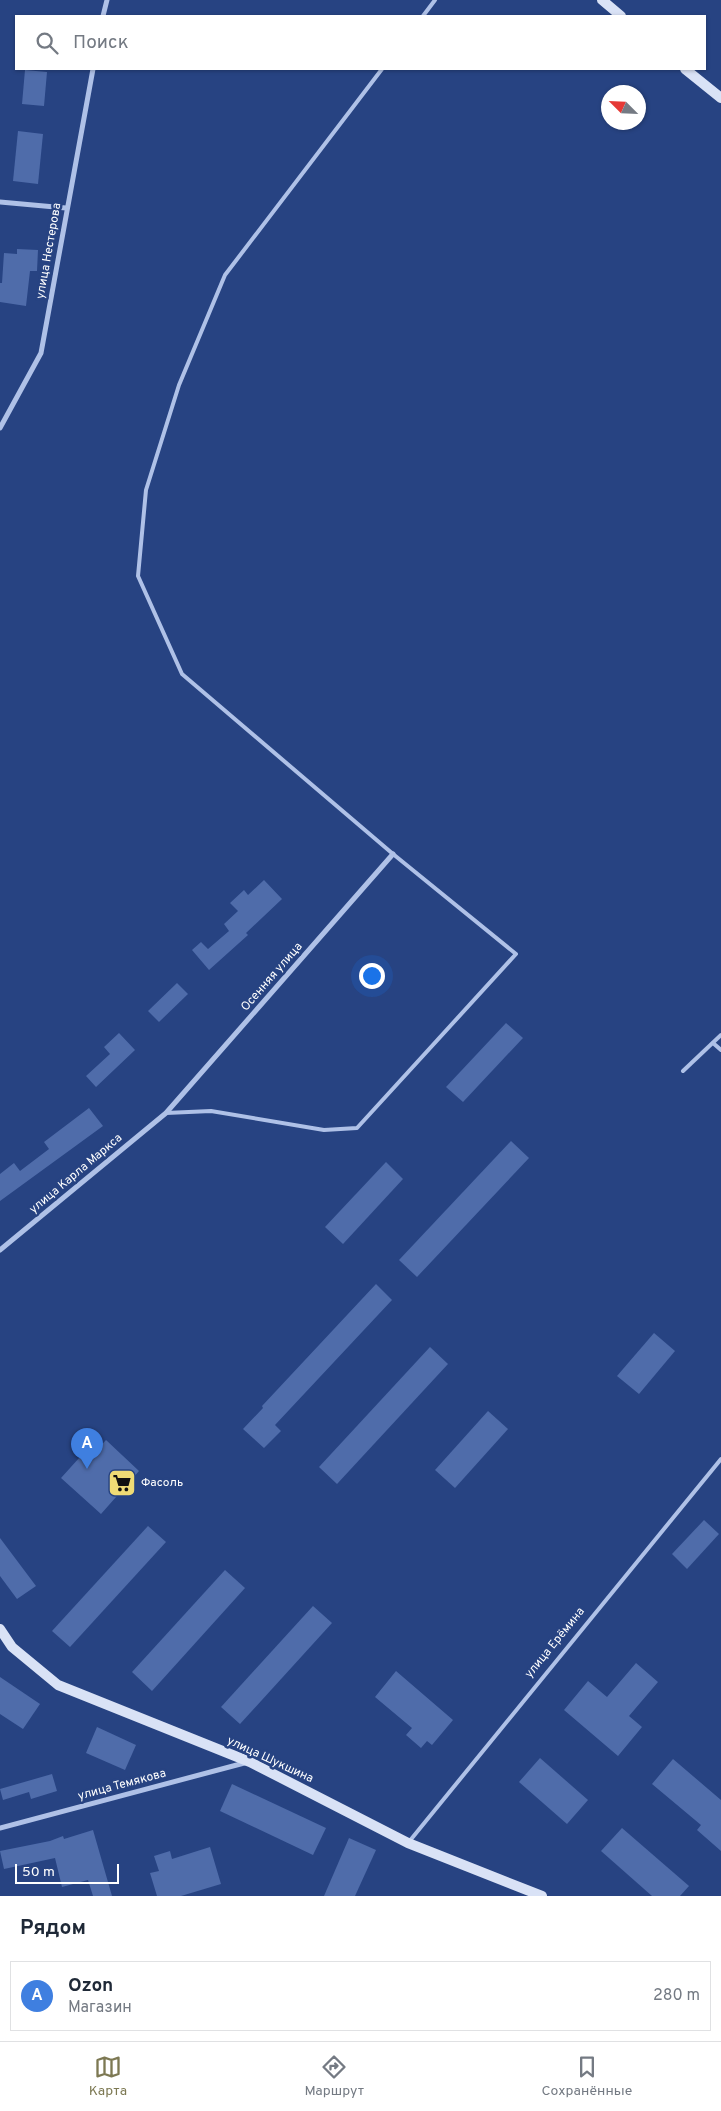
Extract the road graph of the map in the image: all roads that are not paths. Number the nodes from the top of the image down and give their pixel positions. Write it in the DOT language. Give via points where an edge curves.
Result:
graph roads {
  1 [pos="107,0"];
  2 [pos="435,0"];
  3 [pos="602,0"];
  4 [pos="104,15"];
  5 [pos="423,15"];
  6 [pos="620,15"];
  7 [pos="93,70"];
  8 [pos="381,70"];
  9 [pos="686,70"];
  10 [pos="721,98"];
  11 [pos="0,202"];
  12 [pos="66,208"];
  13 [pos="0,428"];
  14 [pos="393,854"];
  15 [pos="721,1035"];
  16 [pos="713,1043"];
  17 [pos="721,1050"];
  18 [pos="683,1071"];
  19 [pos="166,1113"];
  20 [pos="0,1250"];
  21 [pos="721,1459"];
  22 [pos="0,1629"];
  23 [pos="250,1762"];
  24 [pos="0,1828"];
  25 [pos="408,1843"];
  26 [pos="542,1896"];
  1 -- 4 [label="street"];
  2 -- 5 [label="lane"];
  3 -- 6 [label="street"];
  7 -- 12 [label="street, улица Нестерова"];
  8 -- 14 [label="lane" via="225,275 179,385 146,490 138,576 182,674"];
  9 -- 10 [label="street"];
  11 -- 12 [label="street"];
  12 -- 13 [label="street, улица Нестерова" via="41,353"];
  14 -- 19 [label="street, Осенняя улица"];
  14 -- 19 [label="lane" via="516,954 357,1128 324,1130 211,1111"];
  15 -- 16 [label="lane"];
  16 -- 17 [label="lane"];
  16 -- 18 [label="lane"];
  19 -- 20 [label="street, улица Карла Маркса"];
  21 -- 25 [label="lane, улица Ерёмина"];
  22 -- 23 [label="street, улица Шукшина" via="12,1647 58,1685"];
  23 -- 24 [label="street, улица Темякова"];
  23 -- 25 [label="street, улица Шукшина"];
  25 -- 26 [label="street, улица Шукшина"];
}
